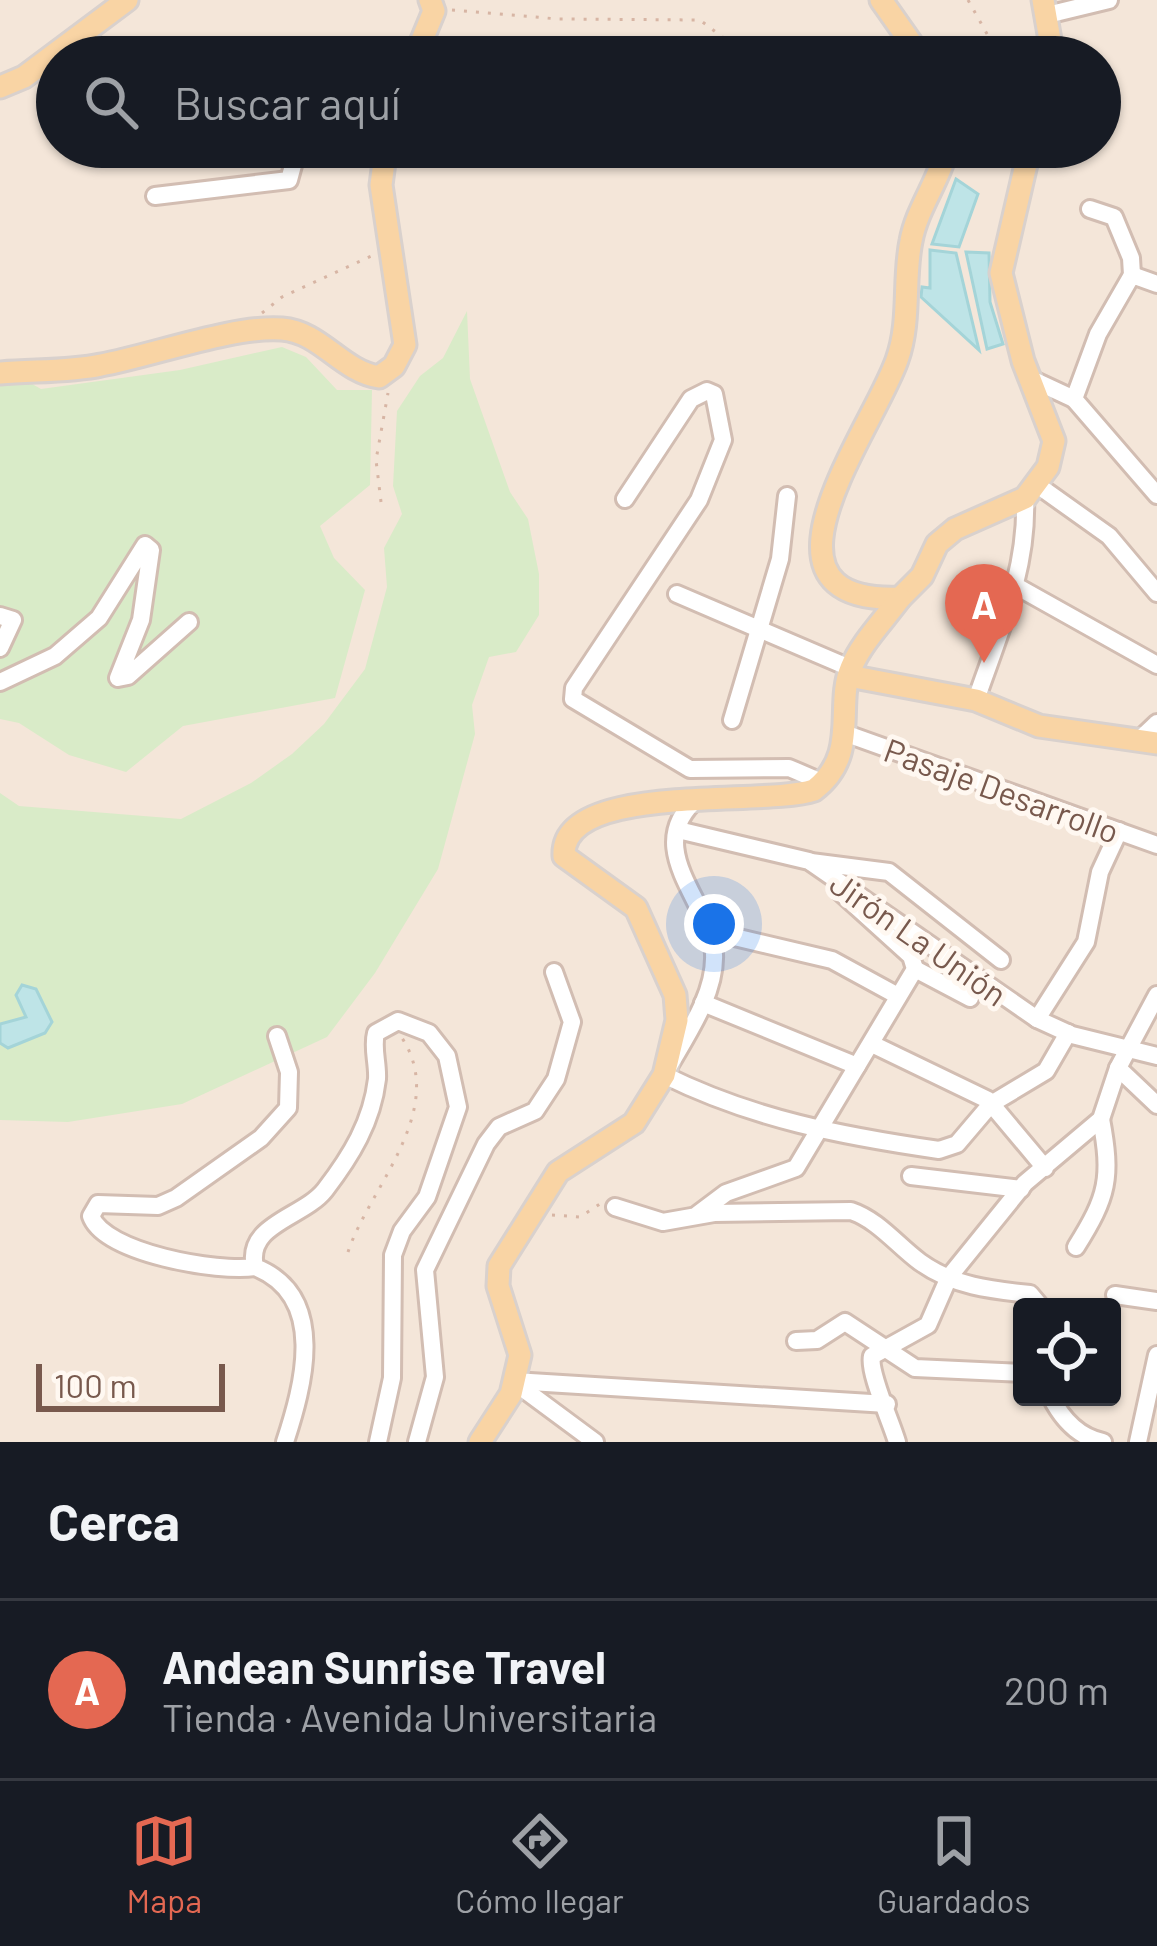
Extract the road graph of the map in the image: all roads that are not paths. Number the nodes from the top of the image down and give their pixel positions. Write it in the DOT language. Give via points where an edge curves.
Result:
graph roads {
  1 [pos="127,0"];
  2 [pos="881,0"];
  3 [pos="1107,0"];
  4 [pos="432,6"];
  5 [pos="1045,8"];
  6 [pos="79,36"];
  7 [pos="422,36"];
  8 [pos="906,36"];
  9 [pos="36,68"];
  10 [pos="0,87"];
  11 [pos="292,168"];
  12 [pos="383,168"];
  13 [pos="939,168"];
  14 [pos="1025,168"];
  15 [pos="155,196"];
  16 [pos="1090,209"];
  17 [pos="1132,275"];
  18 [pos="1157,284"];
  19 [pos="0,373"];
  20 [pos="1029,378"];
  21 [pos="1074,399"];
  22 [pos="1030,491"];
  23 [pos="1157,495"];
  24 [pos="787,496"];
  25 [pos="625,499"];
  26 [pos="1016,586"];
  27 [pos="1157,593"];
  28 [pos="677,594"];
  29 [pos="900,598"];
  30 [pos="0,616"];
  31 [pos="189,622"];
  32 [pos="762,630"];
  33 [pos="0,648"];
  34 [pos="1157,664"];
  35 [pos="850,672"];
  36 [pos="0,682"];
  37 [pos="976,700"];
  38 [pos="732,720"];
  39 [pos="1157,723"];
  40 [pos="847,734"];
  41 [pos="1148,742"];
  42 [pos="824,783"];
  43 [pos="698,799"];
  44 [pos="678,830"];
  45 [pos="1119,831"];
  46 [pos="1157,845"];
  47 [pos="809,861"];
  48 [pos="826,874"];
  49 [pos="709,931"];
  50 [pos="1001,960"];
  51 [pos="914,969"];
  52 [pos="554,972"];
  53 [pos="898,995"];
  54 [pos="1157,995"];
  55 [pos="970,998"];
  56 [pos="703,1003"];
  57 [pos="1037,1018"];
  58 [pos="1068,1033"];
  59 [pos="277,1036"];
  60 [pos="874,1045"];
  61 [pos="1131,1048"];
  62 [pos="1157,1056"];
  63 [pos="856,1066"];
  64 [pos="1118,1068"];
  65 [pos="664,1075"];
  66 [pos="991,1104"];
  67 [pos="1157,1105"];
  68 [pos="1101,1119"];
  69 [pos="818,1132"];
  70 [pos="1045,1168"];
  71 [pos="911,1176"];
  72 [pos="1021,1189"];
  73 [pos="616,1207"];
  74 [pos="698,1214"];
  75 [pos="1076,1247"];
  76 [pos="255,1267"];
  77 [pos="949,1277"];
  78 [pos="1114,1294"];
  79 [pos="1033,1298"];
  80 [pos="1157,1301"];
  81 [pos="796,1341"];
  82 [pos="885,1346"];
  83 [pos="1157,1354"];
  84 [pos="1013,1373"];
  85 [pos="514,1381"];
  86 [pos="887,1404"];
  87 [pos="1055,1406"];
  88 [pos="494,1422"];
  89 [pos="1082,1439"];
  90 [pos="284,1442"];
  91 [pos="378,1442"];
  92 [pos="417,1442"];
  93 [pos="468,1442"];
  94 [pos="480,1442"];
  95 [pos="595,1442"];
  96 [pos="897,1442"];
  97 [pos="1103,1442"];
  98 [pos="1138,1442"];
  1 -- 6 [label="main road"];
  2 -- 8 [label="main road"];
  3 -- 5 [label="street"];
  4 -- 7 [label="main road"];
  9 -- 10 [label="main road"];
  11 -- 15 [label="street" via="289,181"];
  12 -- 19 [label="main road" via="405,345 379,376 358,374 302,334 249,331 95,367"];
  13 -- 29 [label="main road" via="911,240 897,359 820,525 821,560 837,585 866,599"];
  14 -- 20 [label="main road" via="1001,273"];
  16 -- 17 [label="street" via="1114,217"];
  17 -- 18 [label="street"];
  17 -- 21 [label="street"];
  20 -- 21 [label="street"];
  20 -- 22 [label="main road" via="1054,441"];
  21 -- 23 [label="street"];
  22 -- 26 [label="street"];
  22 -- 27 [label="street" via="1109,536"];
  22 -- 29 [label="main road" via="955,529"];
  24 -- 32 [label="street"];
  25 -- 42 [label="street" via="691,399 714,394 722,440 699,500 573,699 690,769 789,768"];
  26 -- 34 [label="street"];
  26 -- 37 [label="street"];
  28 -- 32 [label="street"];
  29 -- 35 [label="main road"];
  30 -- 33 [label="street" via="13,620"];
  31 -- 36 [label="street" via="118,678 141,620 151,550 145,545 99,618 55,656"];
  32 -- 35 [label="street"];
  32 -- 38 [label="street"];
  35 -- 37 [label="main road"];
  35 -- 40 [label="main road"];
  37 -- 41 [label="main road" via="1039,726"];
  39 -- 41 [label="street"];
  40 -- 42 [label="main road"];
  40 -- 45 [label="street, Pasaje Desarrollo"];
  42 -- 43 [label="main road" via="806,794"];
  43 -- 44 [label="street"];
  43 -- 65 [label="main road" via="586,818 563,841 574,866 636,908 674,995 677,1020"];
  44 -- 47 [label="street, Jirón La Unión"];
  44 -- 49 [label="street" via="675,850"];
  45 -- 46 [label="street, Pasaje Desarrollo"];
  45 -- 57 [label="street" via="1100,872 1086,943"];
  47 -- 48 [label="street, Jirón La Unión"];
  47 -- 50 [label="street" via="890,872"];
  48 -- 51 [label="street" via="849,905 911,956"];
  48 -- 57 [label="street, Jirón La Unión"];
  49 -- 53 [label="street" via="832,960"];
  49 -- 56 [label="street" via="715,956"];
  51 -- 53 [label="street"];
  51 -- 55 [label="street"];
  52 -- 92 [label="street" via="572,1022 556,1079 535,1111 499,1127 486,1144 425,1270 435,1377"];
  53 -- 60 [label="street"];
  54 -- 61 [label="street"];
  56 -- 63 [label="street"];
  56 -- 65 [label="street"];
  57 -- 58 [label="street, Jirón La Unión"];
  58 -- 61 [label="street, Jirón La Unión"];
  58 -- 66 [label="street" via="1054,1063"];
  59 -- 76 [label="street" via="291,1092 277,1124 176,1198 158,1206 98,1204 91,1216 101,1234 166,1256 222,1269"];
  60 -- 63 [label="street"];
  60 -- 66 [label="street"];
  61 -- 62 [label="street, Jirón La Unión"];
  61 -- 64 [label="street"];
  63 -- 69 [label="street"];
  64 -- 67 [label="street"];
  64 -- 68 [label="street"];
  65 -- 69 [label="street" via="715,1101"];
  65 -- 85 [label="main road" via="634,1123 558,1172 500,1266 498,1286 520,1355"];
  66 -- 69 [label="street" via="949,1148"];
  66 -- 70 [label="street"];
  68 -- 70 [label="street"];
  68 -- 75 [label="street" via="1108,1179 1103,1204"];
  69 -- 74 [label="street" via="796,1168 726,1192"];
  70 -- 72 [label="street"];
  71 -- 72 [label="street"];
  72 -- 77 [label="street"];
  73 -- 74 [label="street" via="653,1222"];
  74 -- 77 [label="street" via="850,1211"];
  76 -- 90 [label="street" via="290,1296 307,1345"];
  76 -- 91 [label="street" via="260,1233 309,1208 362,1136 377,1079 376,1033 398,1021 417,1024 447,1056 458,1107 427,1197 393,1255 392,1378"];
  77 -- 79 [label="street"];
  77 -- 82 [label="street" via="928,1324"];
  78 -- 80 [label="street"];
  81 -- 82 [label="street" via="817,1340 845,1322"];
  82 -- 84 [label="street" via="915,1368"];
  82 -- 86 [label="street" via="869,1363"];
  83 -- 98 [label="street"];
  85 -- 86 [label="street"];
  85 -- 88 [label="main road"];
  85 -- 95 [label="street"];
  86 -- 96 [label="street"];
  87 -- 89 [label="street"];
  88 -- 93 [label="street"];
  88 -- 94 [label="main road"];
  89 -- 97 [label="street"];
}
